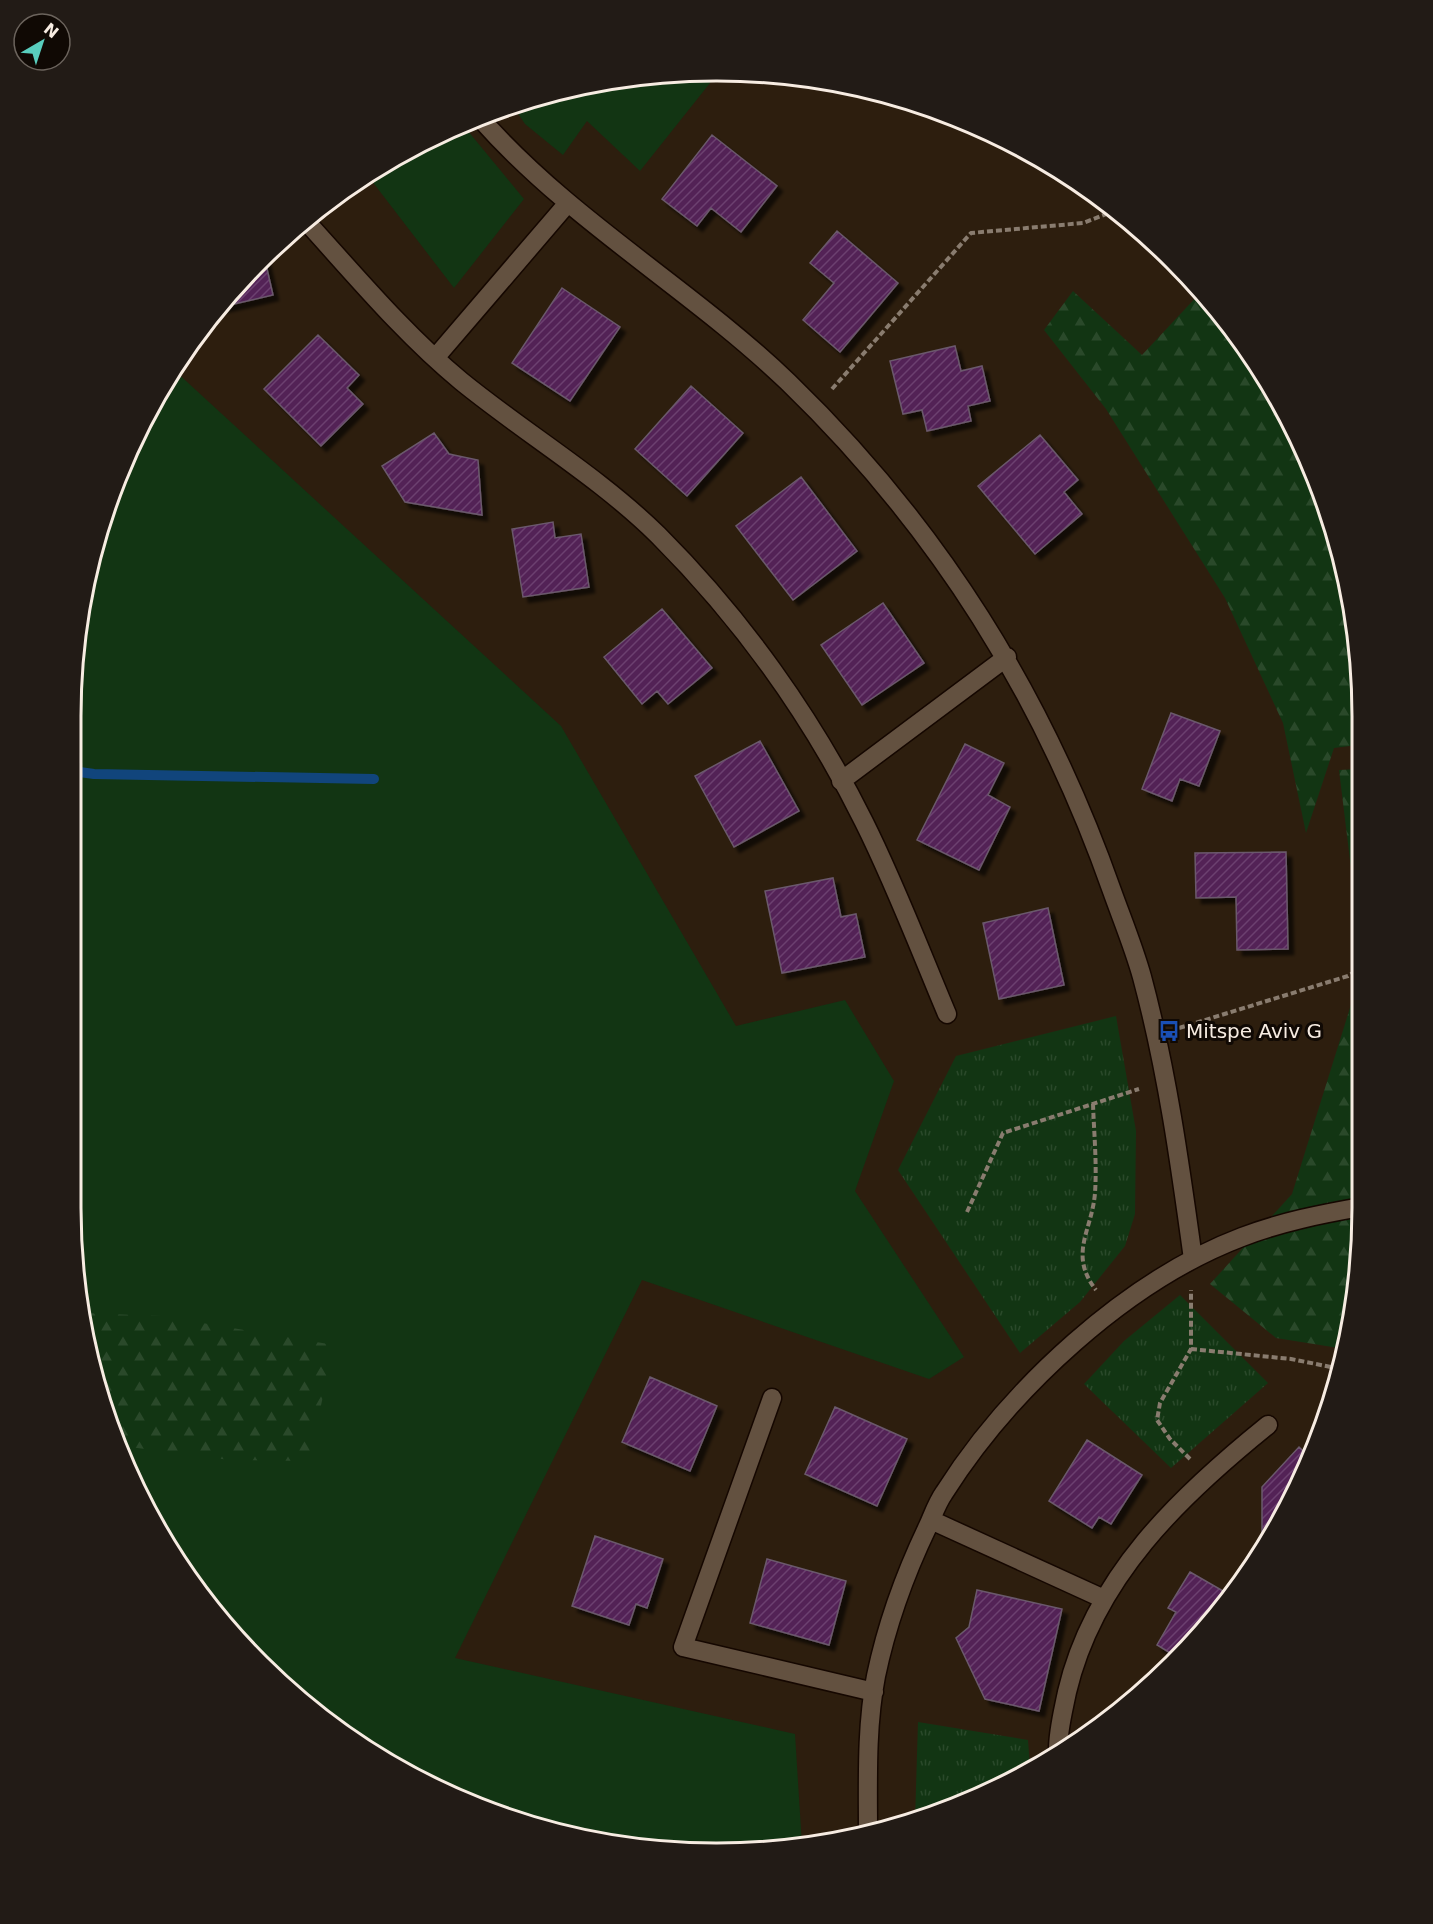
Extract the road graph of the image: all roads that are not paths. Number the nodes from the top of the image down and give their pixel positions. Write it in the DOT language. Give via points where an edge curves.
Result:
graph roads {
  1 [pos="486,124"];
  2 [pos="567,204"];
  3 [pos="312,227"];
  4 [pos="435,358"];
  5 [pos="1006,657"];
  6 [pos="841,781"];
  7 [pos="947,1014"];
  8 [pos="1352,1209"];
  9 [pos="1193,1259"];
  10 [pos="772,1398"];
  11 [pos="1268,1425"];
  12 [pos="931,1520"];
  13 [pos="1104,1599"];
  14 [pos="874,1692"];
  15 [pos="1058,1743"];
  16 [pos="868,1824"];
  1 -- 2 [label="street"];
  2 -- 4 [label="street"];
  2 -- 5 [label="street" via="733,331 814,410 911,519"];
  3 -- 4 [label="street"];
  4 -- 6 [label="street" via="601,484 658,535 718,600 774,672"];
  5 -- 6 [label="street"];
  5 -- 9 [label="street" via="1054,745 1091,831 1141,974 1166,1081"];
  6 -- 7 [label="street" via="864,822"];
  8 -- 9 [label="street" via="1283,1224"];
  9 -- 12 [label="street" via="1137,1293 1037,1377 985,1437 943,1495"];
  10 -- 14 [label="street" via="683,1647"];
  11 -- 13 [label="street" via="1208,1476 1126,1562"];
  12 -- 13 [label="street"];
  12 -- 14 [label="street" via="892,1612"];
  13 -- 15 [label="street" via="1073,1668"];
  14 -- 16 [label="street"];
}
